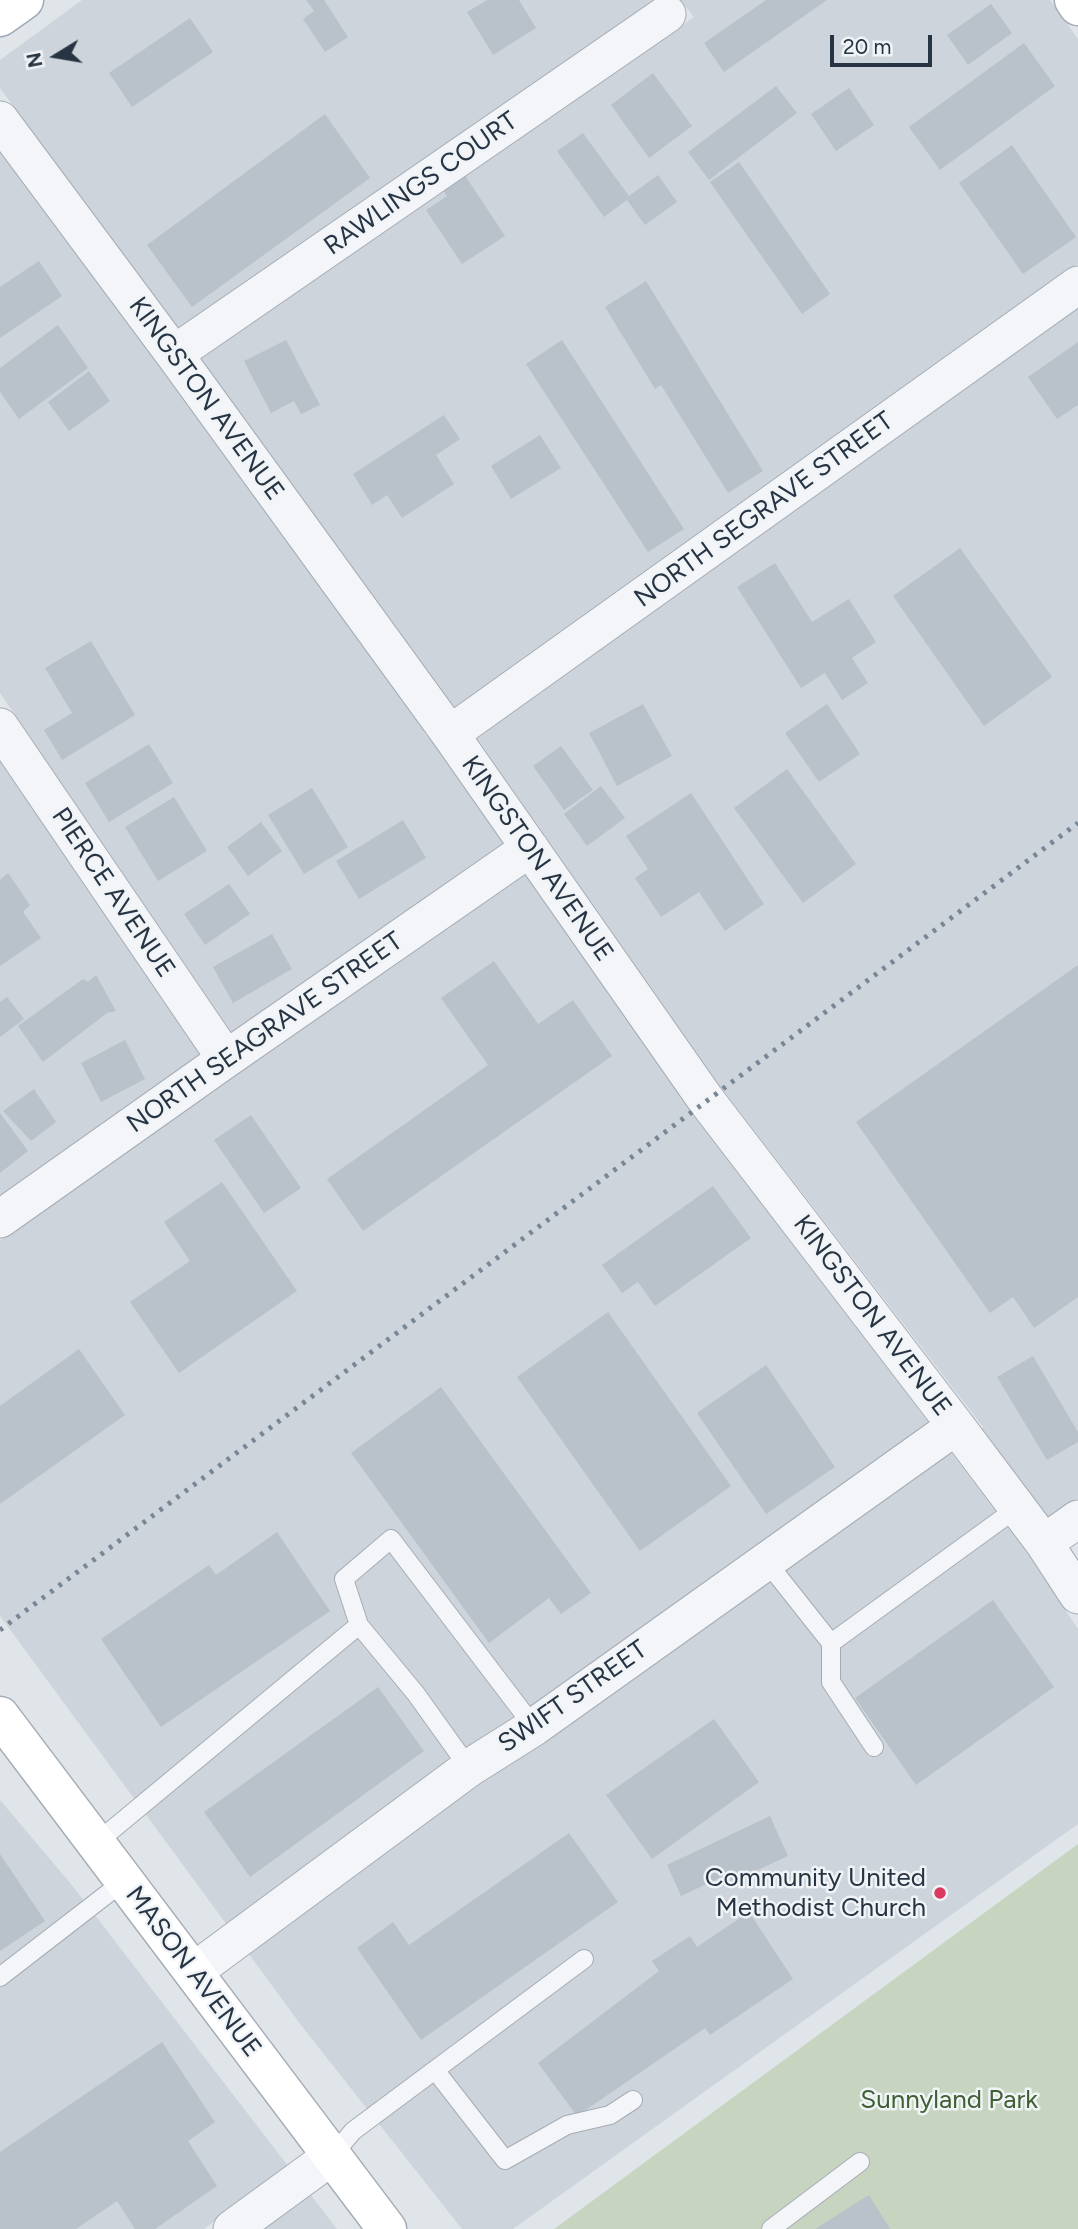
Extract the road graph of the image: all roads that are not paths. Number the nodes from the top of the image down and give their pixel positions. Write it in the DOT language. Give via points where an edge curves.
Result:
graph roads {
  1 [pos="24,0"];
  2 [pos="1073,0"];
  3 [pos="1078,6"];
  4 [pos="667,14"];
  5 [pos="0,18"];
  6 [pos="0,120"];
  7 [pos="1078,285"];
  8 [pos="174,354"];
  9 [pos="0,727"];
  10 [pos="450,734"];
  11 [pos="530,848"];
  12 [pos="226,1059"];
  13 [pos="0,1219"];
  14 [pos="956,1426"];
  15 [pos="1017,1508"];
  16 [pos="1078,1519"];
  17 [pos="1044,1543"];
  18 [pos="766,1561"];
  19 [pos="1078,1595"];
  20 [pos="359,1625"];
  21 [pos="831,1643"];
  22 [pos="1,1720"];
  23 [pos="534,1727"];
  24 [pos="874,1747"];
  25 [pos="469,1768"];
  26 [pos="96,1843"];
  27 [pos="124,1881"];
  28 [pos="584,1959"];
  29 [pos="193,1972"];
  30 [pos="0,1977"];
  31 [pos="435,2070"];
  32 [pos="633,2101"];
  33 [pos="332,2157"];
  34 [pos="860,2162"];
  35 [pos="237,2228"];
  36 [pos="387,2229"];
  37 [pos="772,2229"];
  1 -- 5 [label="main road"];
  2 -- 3 [label="main road"];
  4 -- 8 [label="street, RAWLINGS COURT"];
  6 -- 8 [label="street, KINGSTON AVENUE"];
  7 -- 10 [label="street, NORTH SEGRAVE STREET"];
  8 -- 10 [label="street, KINGSTON AVENUE"];
  9 -- 12 [label="street, PIERCE AVENUE"];
  10 -- 11 [label="street, KINGSTON AVENUE"];
  11 -- 12 [label="street, NORTH SEAGRAVE STREET"];
  11 -- 14 [label="street, KINGSTON AVENUE" via="706,1100"];
  12 -- 13 [label="street, NORTH SEAGRAVE STREET"];
  14 -- 15 [label="street, KINGSTON AVENUE"];
  14 -- 18 [label="street, SWIFT STREET"];
  15 -- 17 [label="street, KINGSTON AVENUE"];
  15 -- 21 [label="lane"];
  16 -- 17 [label="street"];
  17 -- 19 [label="street, KINGSTON AVENUE"];
  18 -- 21 [label="lane"];
  18 -- 23 [label="street, SWIFT STREET"];
  20 -- 23 [label="lane" via="344,1579 391,1539"];
  20 -- 25 [label="lane"];
  20 -- 26 [label="lane"];
  21 -- 24 [label="lane" via="831,1682"];
  22 -- 26 [label="main road, MASON AVENUE"];
  23 -- 25 [label="street, SWIFT STREET"];
  25 -- 29 [label="street, SWIFT STREET"];
  26 -- 27 [label="main road, MASON AVENUE"];
  27 -- 29 [label="main road, MASON AVENUE"];
  27 -- 30 [label="lane"];
  28 -- 31 [label="lane"];
  29 -- 33 [label="main road, MASON AVENUE"];
  31 -- 32 [label="lane" via="505,2161 567,2125 610,2115"];
  31 -- 33 [label="lane" via="353,2131"];
  33 -- 35 [label="street"];
  33 -- 36 [label="main road, MASON AVENUE"];
  34 -- 37 [label="lane"];
}
